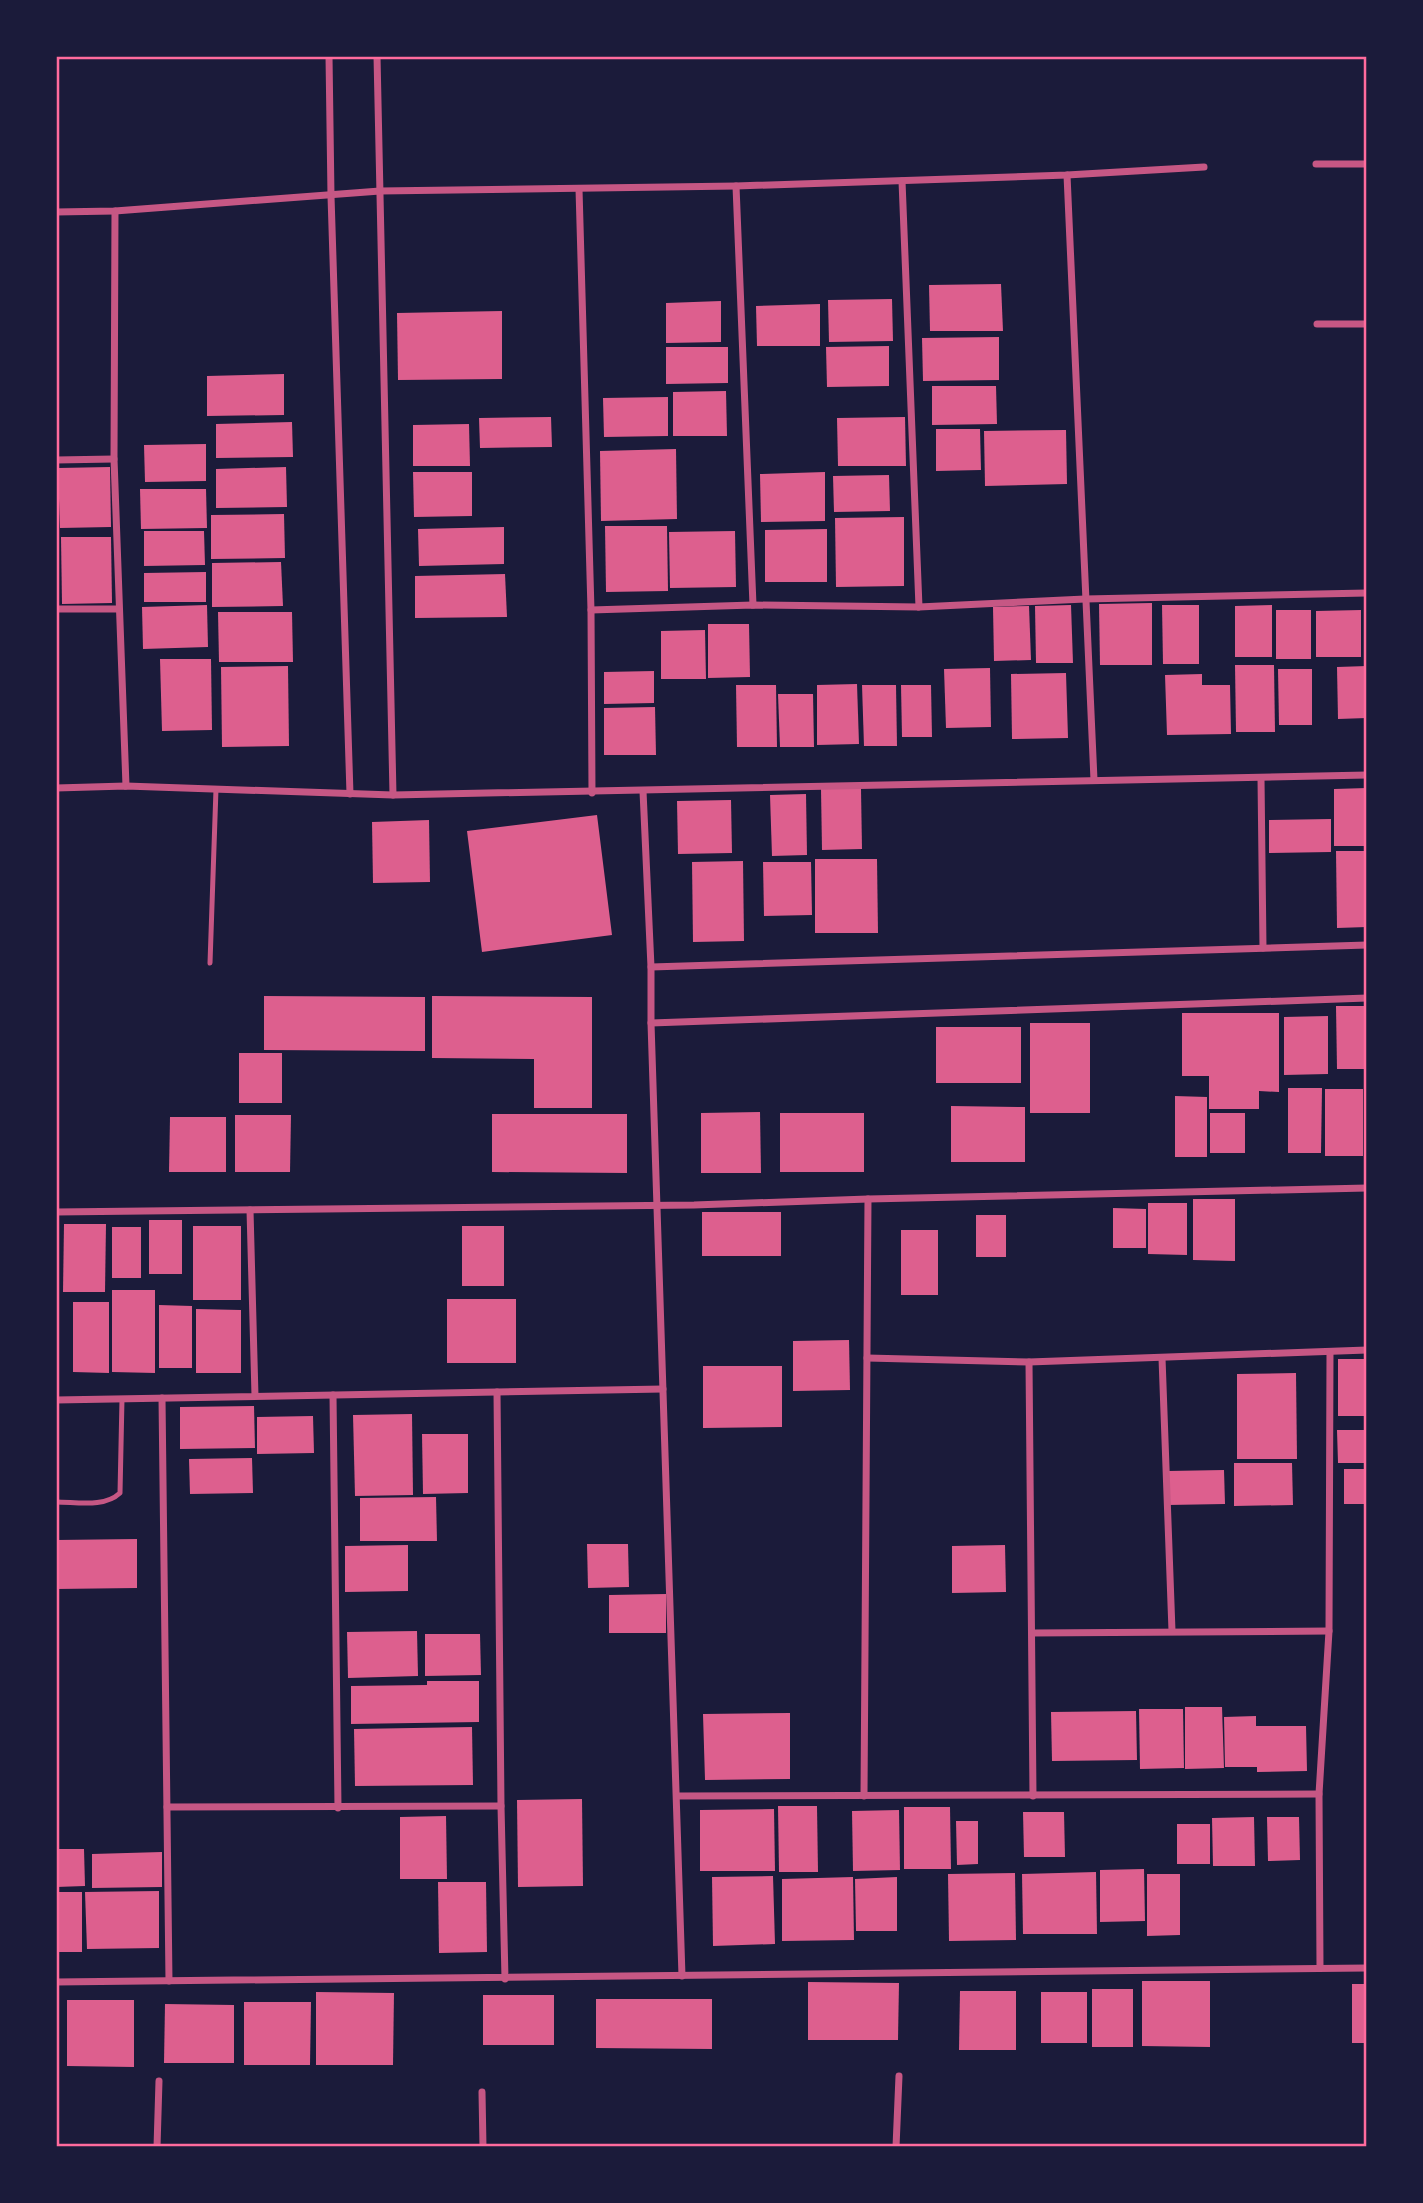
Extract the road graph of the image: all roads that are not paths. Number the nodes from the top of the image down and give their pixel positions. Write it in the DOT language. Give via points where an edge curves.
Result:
graph roads {
  1 [pos="329,56"];
  2 [pos="377,56"];
  3 [pos="1316,164"];
  4 [pos="1367,164"];
  5 [pos="1204,167"];
  6 [pos="1067,175"];
  7 [pos="902,181"];
  8 [pos="736,186"];
  9 [pos="579,189"];
  10 [pos="380,191"];
  11 [pos="331,196"];
  12 [pos="115,211"];
  13 [pos="56,212"];
  14 [pos="1318,324"];
  15 [pos="1367,324"];
  16 [pos="114,459"];
  17 [pos="56,460"];
  18 [pos="1367,593"];
  19 [pos="1085,599"];
  20 [pos="753,606"];
  21 [pos="919,607"];
  22 [pos="56,609"];
  23 [pos="118,609"];
  24 [pos="591,611"];
  25 [pos="1367,775"];
  26 [pos="1261,778"];
  27 [pos="1094,780"];
  28 [pos="126,786"];
  29 [pos="56,788"];
  30 [pos="216,789"];
  31 [pos="643,791"];
  32 [pos="592,793"];
  33 [pos="349,794"];
  34 [pos="393,795"];
  35 [pos="1367,945"];
  36 [pos="1263,948"];
  37 [pos="210,963"];
  38 [pos="651,967"];
  39 [pos="1367,998"];
  40 [pos="651,1023"];
  41 [pos="1367,1188"];
  42 [pos="868,1199"];
  43 [pos="657,1205"];
  44 [pos="250,1210"];
  45 [pos="56,1212"];
  46 [pos="1367,1350"];
  47 [pos="1330,1352"];
  48 [pos="867,1358"];
  49 [pos="1162,1358"];
  50 [pos="1030,1362"];
  51 [pos="663,1389"];
  52 [pos="497,1392"];
  53 [pos="333,1395"];
  54 [pos="255,1396"];
  55 [pos="162,1398"];
  56 [pos="122,1399"];
  57 [pos="56,1400"];
  58 [pos="56,1502"];
  59 [pos="1172,1631"];
  60 [pos="1329,1631"];
  61 [pos="1032,1633"];
  62 [pos="1319,1794"];
  63 [pos="677,1796"];
  64 [pos="864,1796"];
  65 [pos="1033,1796"];
  66 [pos="501,1806"];
  67 [pos="167,1807"];
  68 [pos="338,1808"];
  69 [pos="1320,1968"];
  70 [pos="1367,1968"];
  71 [pos="682,1976"];
  72 [pos="505,1979"];
  73 [pos="169,1981"];
  74 [pos="56,1982"];
  75 [pos="899,2076"];
  76 [pos="159,2081"];
  77 [pos="482,2092"];
  78 [pos="156,2147"];
  79 [pos="483,2147"];
  80 [pos="896,2147"];
  1 -- 11 [label="street"];
  2 -- 10 [label="street"];
  3 -- 4 [label="street"];
  5 -- 6 [label="street"];
  6 -- 7 [label="street"];
  6 -- 19 [label="street"];
  7 -- 8 [label="street"];
  7 -- 21 [label="street"];
  8 -- 9 [label="street"];
  8 -- 20 [label="street"];
  9 -- 10 [label="street"];
  9 -- 24 [label="street"];
  10 -- 11 [label="street"];
  10 -- 34 [label="street"];
  11 -- 12 [label="street"];
  11 -- 33 [label="street"];
  12 -- 13 [label="street"];
  12 -- 16 [label="street"];
  14 -- 15 [label="street"];
  16 -- 17 [label="street"];
  16 -- 23 [label="street"];
  18 -- 19 [label="street"];
  19 -- 21 [label="street"];
  19 -- 27 [label="street"];
  20 -- 21 [label="street"];
  20 -- 24 [label="street"];
  22 -- 23 [label="street"];
  23 -- 28 [label="street"];
  24 -- 32 [label="street"];
  25 -- 26 [label="street"];
  26 -- 27 [label="street"];
  26 -- 36 [label="street"];
  27 -- 31 [label="street"];
  28 -- 29 [label="street"];
  28 -- 30 [label="street"];
  30 -- 33 [label="street"];
  30 -- 37 [label="lane"];
  31 -- 32 [label="street"];
  31 -- 38 [label="street"];
  32 -- 34 [label="street"];
  33 -- 34 [label="street"];
  35 -- 36 [label="street"];
  36 -- 38 [label="street"];
  38 -- 40 [label="street"];
  39 -- 40 [label="street"];
  40 -- 43 [label="street"];
  41 -- 42 [label="street"];
  42 -- 43 [label="street"];
  42 -- 48 [label="street"];
  43 -- 44 [label="street"];
  43 -- 51 [label="street"];
  44 -- 45 [label="street"];
  44 -- 54 [label="street"];
  46 -- 47 [label="street"];
  47 -- 49 [label="street"];
  47 -- 60 [label="street"];
  48 -- 50 [label="street"];
  48 -- 64 [label="street"];
  49 -- 50 [label="street"];
  49 -- 59 [label="street"];
  50 -- 61 [label="street"];
  51 -- 52 [label="street"];
  51 -- 63 [label="street"];
  52 -- 53 [label="street"];
  52 -- 66 [label="street"];
  53 -- 54 [label="street"];
  53 -- 68 [label="street"];
  54 -- 55 [label="street"];
  55 -- 56 [label="street"];
  55 -- 67 [label="street"];
  56 -- 57 [label="street"];
  56 -- 58 [label="lane" via="120,1493 100,1503"];
  59 -- 60 [label="street"];
  59 -- 61 [label="street"];
  60 -- 62 [label="street"];
  61 -- 65 [label="street"];
  62 -- 65 [label="street"];
  62 -- 69 [label="street"];
  63 -- 64 [label="street"];
  63 -- 71 [label="street"];
  64 -- 65 [label="street"];
  66 -- 68 [label="street"];
  66 -- 72 [label="street"];
  67 -- 68 [label="street"];
  67 -- 73 [label="street"];
  69 -- 70 [label="street"];
  69 -- 71 [label="street"];
  71 -- 72 [label="street"];
  72 -- 73 [label="street"];
  73 -- 74 [label="street"];
  75 -- 80 [label="street"];
  76 -- 78 [label="street"];
  77 -- 79 [label="street"];
}
